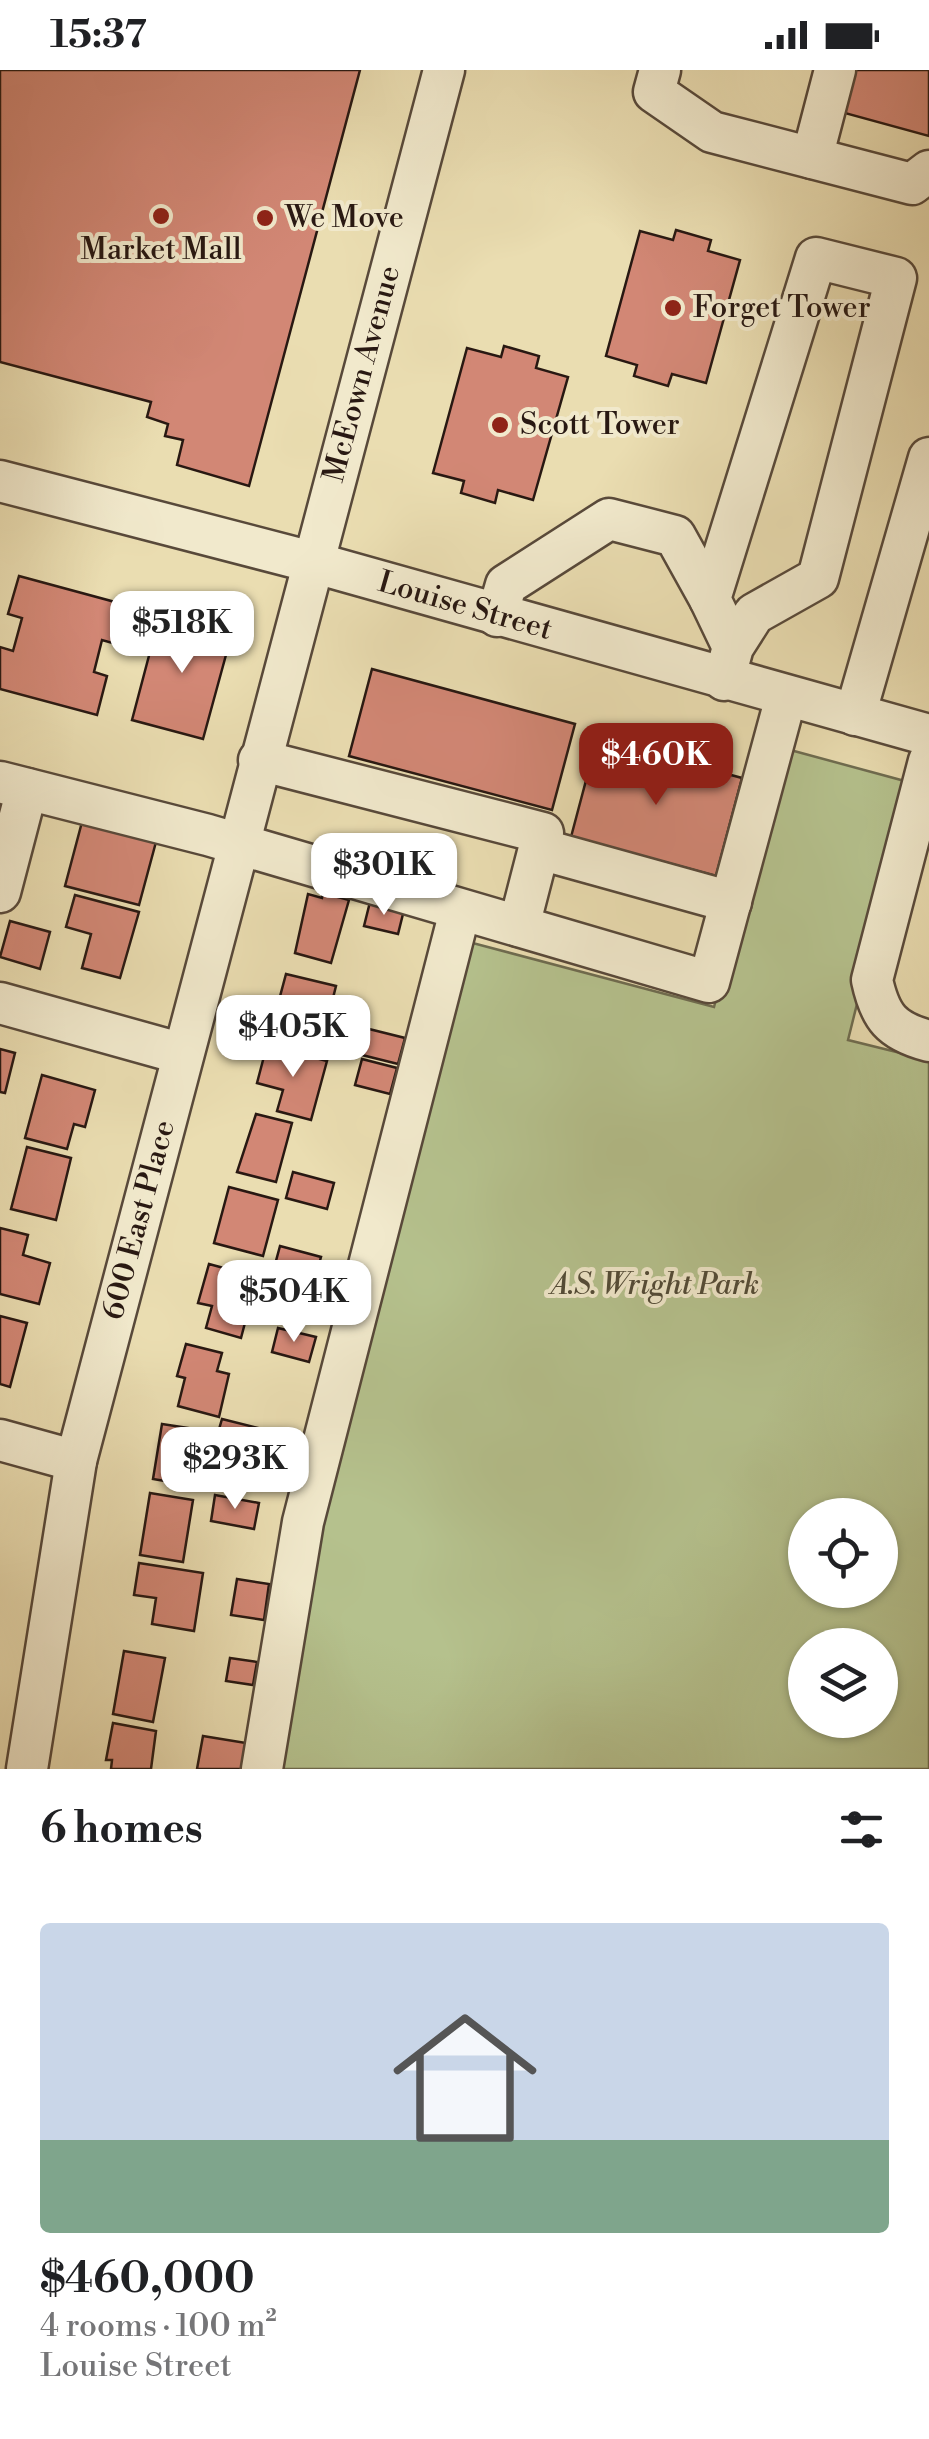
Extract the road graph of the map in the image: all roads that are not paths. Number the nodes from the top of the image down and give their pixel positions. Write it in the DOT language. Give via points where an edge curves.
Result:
graph roads {
  1 [pos="444,70"];
  2 [pos="660,70"];
  3 [pos="834,70"];
  4 [pos="812,158"];
  5 [pos="929,171"];
  6 [pos="929,458"];
  7 [pos="0,481"];
  8 [pos="312,562"];
  9 [pos="710,599"];
  10 [pos="497,616"];
  11 [pos="729,663"];
  12 [pos="786,696"];
  13 [pos="855,715"];
  14 [pos="929,736"];
  15 [pos="260,760"];
  16 [pos="929,761"];
  17 [pos="14,785"];
  18 [pos="236,844"];
  19 [pos="558,854"];
  20 [pos="0,892"];
  21 [pos="731,902"];
  22 [pos="460,911"];
  23 [pos="519,926"];
  24 [pos="0,1003"];
  25 [pos="929,1041"];
  26 [pos="183,1054"];
  27 [pos="0,1440"];
  28 [pos="76,1461"];
  29 [pos="27,1769"];
  30 [pos="262,1769"];
  1 -- 8 [label="street, McEown Avenue"];
  2 -- 4 [label="street" via="654,92 712,132"];
  3 -- 4 [label="street"];
  4 -- 5 [label="street" via="912,184"];
  6 -- 13 [label="street"];
  7 -- 8 [label="street, Louise Street"];
  8 -- 10 [label="street, Louise Street"];
  8 -- 15 [label="street, 600 East Place"];
  9 -- 10 [label="street" via="675,536 609,519 506,585"];
  9 -- 11 [label="street"];
  9 -- 11 [label="street" via="816,258 896,278 818,578 754,614"];
  10 -- 11 [label="street, Louise Street"];
  11 -- 12 [label="street, Louise Street"];
  12 -- 13 [label="street, Louise Street"];
  12 -- 21 [label="street"];
  13 -- 14 [label="street, Louise Street"];
  15 -- 18 [label="street, 600 East Place"];
  15 -- 23 [label="street" via="543,833"];
  16 -- 25 [label="street" via="872,980 879,1012 908,1036"];
  17 -- 18 [label="street"];
  17 -- 20 [label="street"];
  18 -- 22 [label="street"];
  18 -- 26 [label="street, 600 East Place"];
  19 -- 21 [label="street"];
  21 -- 23 [label="street" via="709,982"];
  22 -- 23 [label="street"];
  22 -- 30 [label="street" via="303,1522"];
  24 -- 26 [label="street"];
  26 -- 28 [label="street, 600 East Place"];
  27 -- 28 [label="street"];
  28 -- 29 [label="street, 600 East Place"];
}
